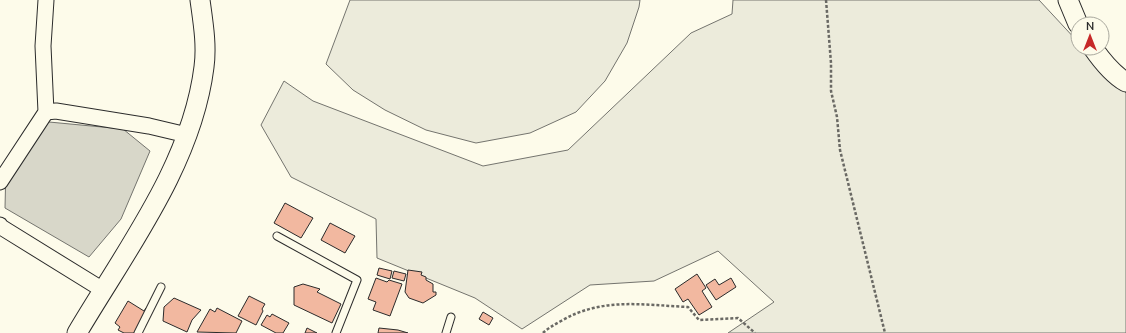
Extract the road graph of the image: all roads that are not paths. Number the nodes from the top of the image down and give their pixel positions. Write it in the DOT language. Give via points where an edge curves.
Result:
graph roads {
  1 [pos="46,0"];
  2 [pos="200,0"];
  3 [pos="1068,0"];
  4 [pos="1075,16"];
  5 [pos="1098,56"];
  6 [pos="1126,82"];
  7 [pos="46,112"];
  8 [pos="187,135"];
  9 [pos="0,182"];
  10 [pos="0,225"];
  11 [pos="277,236"];
  12 [pos="161,287"];
  13 [pos="103,290"];
  14 [pos="451,317"];
  15 [pos="77,333"];
  16 [pos="138,333"];
  17 [pos="336,333"];
  18 [pos="446,333"];
  1 -- 7 [label="street" via="43,46"];
  2 -- 8 [label="street" via="205,47 204,66 196,108"];
  3 -- 4 [label="street"];
  5 -- 6 [label="street"];
  7 -- 8 [label="street" via="56,111"];
  7 -- 9 [label="street"];
  8 -- 13 [label="street" via="148,215"];
  10 -- 13 [label="street"];
  11 -- 17 [label="lane" via="357,280"];
  12 -- 16 [label="lane"];
  13 -- 15 [label="street"];
  14 -- 18 [label="lane"];
}
